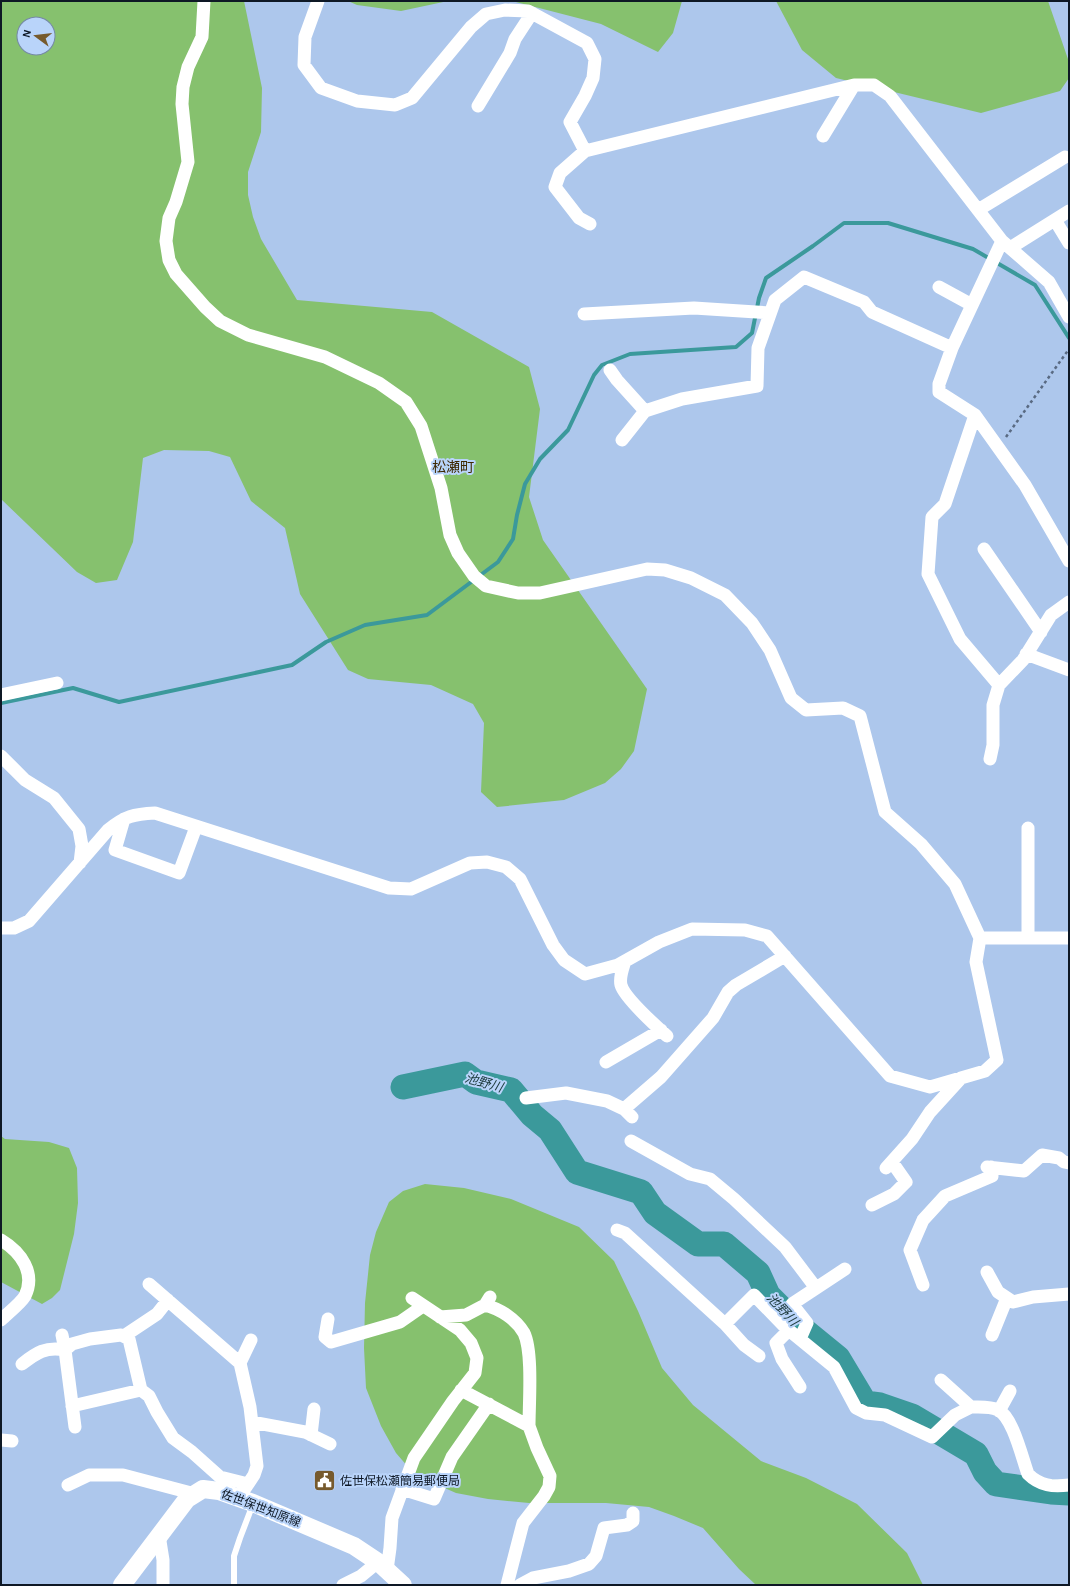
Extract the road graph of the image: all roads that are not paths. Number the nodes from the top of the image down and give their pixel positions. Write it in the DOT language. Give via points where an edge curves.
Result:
graph roads {
  1 [pos="204,1"];
  2 [pos="318,1"];
  3 [pos="532,13"];
  4 [pos="854,85"];
  5 [pos="478,106"];
  6 [pos="823,136"];
  7 [pos="585,151"];
  8 [pos="1065,157"];
  9 [pos="978,210"];
  10 [pos="1069,211"];
  11 [pos="1055,220"];
  12 [pos="590,224"];
  13 [pos="1069,243"];
  14 [pos="1006,244"];
  15 [pos="940,287"];
  16 [pos="972,305"];
  17 [pos="770,313"];
  18 [pos="584,314"];
  19 [pos="1069,317"];
  20 [pos="952,348"];
  21 [pos="610,370"];
  22 [pos="644,411"];
  23 [pos="975,415"];
  24 [pos="622,440"];
  25 [pos="984,549"];
  26 [pos="1069,561"];
  27 [pos="1069,602"];
  28 [pos="1041,632"];
  29 [pos="1026,654"];
  30 [pos="1069,670"];
  31 [pos="57,683"];
  32 [pos="999,685"];
  33 [pos="1,695"];
  34 [pos="1,756"];
  35 [pos="990,759"];
  36 [pos="124,819"];
  37 [pos="196,826"];
  38 [pos="1028,828"];
  39 [pos="80,863"];
  40 [pos="1,928"];
  41 [pos="980,938"];
  42 [pos="1028,938"];
  43 [pos="1069,938"];
  44 [pos="785,956"];
  45 [pos="625,961"];
  46 [pos="606,1062"];
  47 [pos="961,1078"];
  48 [pos="526,1098"];
  49 [pos="631,1141"];
  50 [pos="1069,1164"];
  51 [pos="872,1205"];
  52 [pos="617,1230"];
  53 [pos="1,1240"];
  54 [pos="844,1269"];
  55 [pos="987,1272"];
  56 [pos="149,1284"];
  57 [pos="923,1285"];
  58 [pos="816,1288"];
  59 [pos="1069,1294"];
  60 [pos="412,1298"];
  61 [pos="1007,1298"];
  62 [pos="168,1300"];
  63 [pos="424,1306"];
  64 [pos="440,1317"];
  65 [pos="328,1318"];
  66 [pos="1,1320"];
  67 [pos="725,1324"];
  68 [pos="789,1330"];
  69 [pos="62,1335"];
  70 [pos="992,1335"];
  71 [pos="124,1336"];
  72 [pos="800,1339"];
  73 [pos="251,1340"];
  74 [pos="65,1350"];
  75 [pos="759,1356"];
  76 [pos="240,1363"];
  77 [pos="22,1364"];
  78 [pos="941,1380"];
  79 [pos="800,1387"];
  80 [pos="141,1390"];
  81 [pos="461,1390"];
  82 [pos="1010,1391"];
  83 [pos="489,1404"];
  84 [pos="72,1406"];
  85 [pos="971,1407"];
  86 [pos="314,1409"];
  87 [pos="999,1411"];
  88 [pos="252,1422"];
  89 [pos="529,1426"];
  90 [pos="75,1427"];
  91 [pos="311,1435"];
  92 [pos="330,1444"];
  93 [pos="68,1485"];
  94 [pos="1069,1485"];
  95 [pos="402,1489"];
  96 [pos="195,1494"];
  97 [pos="246,1495"];
  98 [pos="633,1513"];
  99 [pos="159,1536"];
  100 [pos="383,1566"];
  101 [pos="122,1585"];
  102 [pos="163,1585"];
  103 [pos="234,1585"];
  104 [pos="343,1585"];
  105 [pos="403,1585"];
  106 [pos="507,1585"];
  107 [pos="520,1585"];
  1 -- 41 [label="street" via="202,37 188,67 183,87 182,104 188,162 169,218 166,241 169,260 176,274 220,321 248,335 325,357 379,384 406,402 421,426 441,488 450,536 474,576 486,586 518,593 540,593 648,569 665,570 691,578 725,596 752,623 770,650 791,698 806,710 843,708 860,716 885,812 922,844 955,884"];
  2 -- 3 [label="street" via="304,37 304,65 321,88 357,101 395,105 412,98 471,27 486,14 505,10"];
  3 -- 5 [label="street"];
  3 -- 7 [label="street" via="587,43 595,59 593,78 570,122"];
  4 -- 6 [label="street"];
  4 -- 7 [label="street"];
  4 -- 9 [label="street" via="874,85 890,96"];
  7 -- 12 [label="street" via="560,173 555,186 579,218"];
  8 -- 9 [label="street"];
  9 -- 14 [label="street"];
  10 -- 11 [label="street"];
  11 -- 13 [label="street"];
  11 -- 14 [label="street"];
  14 -- 16 [label="street"];
  14 -- 19 [label="street" via="1049,282"];
  15 -- 16 [label="street"];
  16 -- 20 [label="street"];
  17 -- 18 [label="street" via="694,308"];
  17 -- 20 [label="street" via="775,300 804,277 864,302 872,312"];
  17 -- 22 [label="street" via="758,348 757,386 682,399"];
  20 -- 23 [label="street" via="939,384 939,392"];
  21 -- 22 [label="street"];
  22 -- 24 [label="street"];
  23 -- 26 [label="street" via="1025,485"];
  23 -- 32 [label="street" via="945,504 932,517 928,574 960,639"];
  25 -- 28 [label="street"];
  27 -- 28 [label="street" via="1052,615"];
  28 -- 29 [label="street"];
  29 -- 30 [label="street"];
  29 -- 32 [label="street"];
  31 -- 33 [label="street"];
  32 -- 35 [label="street" via="993,705 993,745"];
  34 -- 39 [label="street" via="24,780 54,798 79,829 82,846"];
  36 -- 37 [label="street" via="135,814 154,813"];
  36 -- 37 [label="street" via="115,850 179,873"];
  36 -- 39 [label="street" via="108,830"];
  37 -- 45 [label="street" via="389,888 412,889 470,864 487,862 506,867 520,879 553,945 564,960 585,974"];
  38 -- 42 [label="street"];
  39 -- 40 [label="street" via="30,921 14,928"];
  41 -- 42 [label="street"];
  41 -- 47 [label="street" via="976,962 997,1060 985,1071"];
  42 -- 43 [label="street"];
  44 -- 45 [label="street" via="767,936 745,930 692,929 659,942"];
  44 -- 47 [label="street" via="890,1076 930,1087"];
  44 -- 48 [label="street" via="732,989 713,1018 628,1113 607,1100 566,1093"];
  45 -- 46 [label="street" via="620,976 621,986 640,1010 664,1033"];
  47 -- 51 [label="street" via="930,1112 912,1139 889,1165 906,1182 894,1194"];
  49 -- 58 [label="street" via="690,1174 710,1179 785,1247"];
  50 -- 57 [label="street" via="1059,1158 1042,1155 1024,1171 1005,1163 989,1167 992,1176 944,1196 923,1220 910,1250"];
  52 -- 67 [label="street" via="625,1233"];
  53 -- 66 [label="street" via="11,1246 25,1262 30,1279 25,1297"];
  54 -- 58 [label="street"];
  55 -- 61 [label="street" via="998,1292"];
  56 -- 62 [label="street"];
  58 -- 72 [label="street" via="792,1304 807,1323"];
  59 -- 61 [label="street" via="1033,1297 1013,1302"];
  60 -- 63 [label="street"];
  61 -- 70 [label="street"];
  62 -- 71 [label="street" via="158,1314"];
  62 -- 76 [label="street"];
  63 -- 64 [label="street"];
  63 -- 65 [label="street" via="400,1322 331,1342 326,1337"];
  64 -- 81 [label="street" via="460,1330 471,1342 477,1358 475,1373"];
  64 -- 89 [label="street" via="466,1315 488,1301 509,1316 524,1333 529,1351"];
  67 -- 68 [label="street" via="754,1295"];
  67 -- 75 [label="street" via="744,1345"];
  68 -- 72 [label="street"];
  68 -- 79 [label="street" via="776,1343 782,1359"];
  69 -- 74 [label="street"];
  71 -- 74 [label="street" via="90,1339 72,1344"];
  71 -- 80 [label="street" via="129,1339"];
  72 -- 85 [label="street" via="834,1367 856,1408 866,1413 886,1415 932,1437 956,1415"];
  73 -- 76 [label="street"];
  74 -- 77 [label="street" via="54,1348 36,1354"];
  74 -- 84 [label="street"];
  76 -- 88 [label="street"];
  78 -- 85 [label="street"];
  80 -- 84 [label="street"];
  80 -- 97 [label="street" via="149,1396 173,1438"];
  81 -- 83 [label="street"];
  81 -- 95 [label="street" via="414,1458"];
  82 -- 87 [label="street"];
  83 -- 89 [label="street"];
  83 -- 95 [label="street" via="452,1457 434,1499"];
  84 -- 90 [label="street"];
  85 -- 87 [label="street"];
  86 -- 91 [label="street"];
  87 -- 94 [label="street" via="1008,1420 1028,1474 1053,1487"];
  88 -- 91 [label="street"];
  88 -- 97 [label="street" via="257,1466"];
  89 -- 106 [label="street" via="550,1476 549,1487 523,1523"];
  91 -- 92 [label="street"];
  93 -- 96 [label="street" via="89,1475 123,1475"];
  95 -- 100 [label="street" via="392,1518 390,1548"];
  96 -- 97 [label="main road, 佐世保世知原線" via="203,1489"];
  96 -- 99 [label="main road" via="187,1499"];
  97 -- 100 [label="main road, 佐世保世知原線" via="354,1546"];
  97 -- 103 [label="lane" via="240,1538 234,1556"];
  98 -- 107 [label="street" via="633,1521 627,1525 604,1528 596,1556 589,1564 533,1578"];
  99 -- 101 [label="main road"];
  99 -- 102 [label="street" via="163,1560"];
  100 -- 104 [label="street"];
  100 -- 105 [label="main road, 佐世保世知原線"];
}
